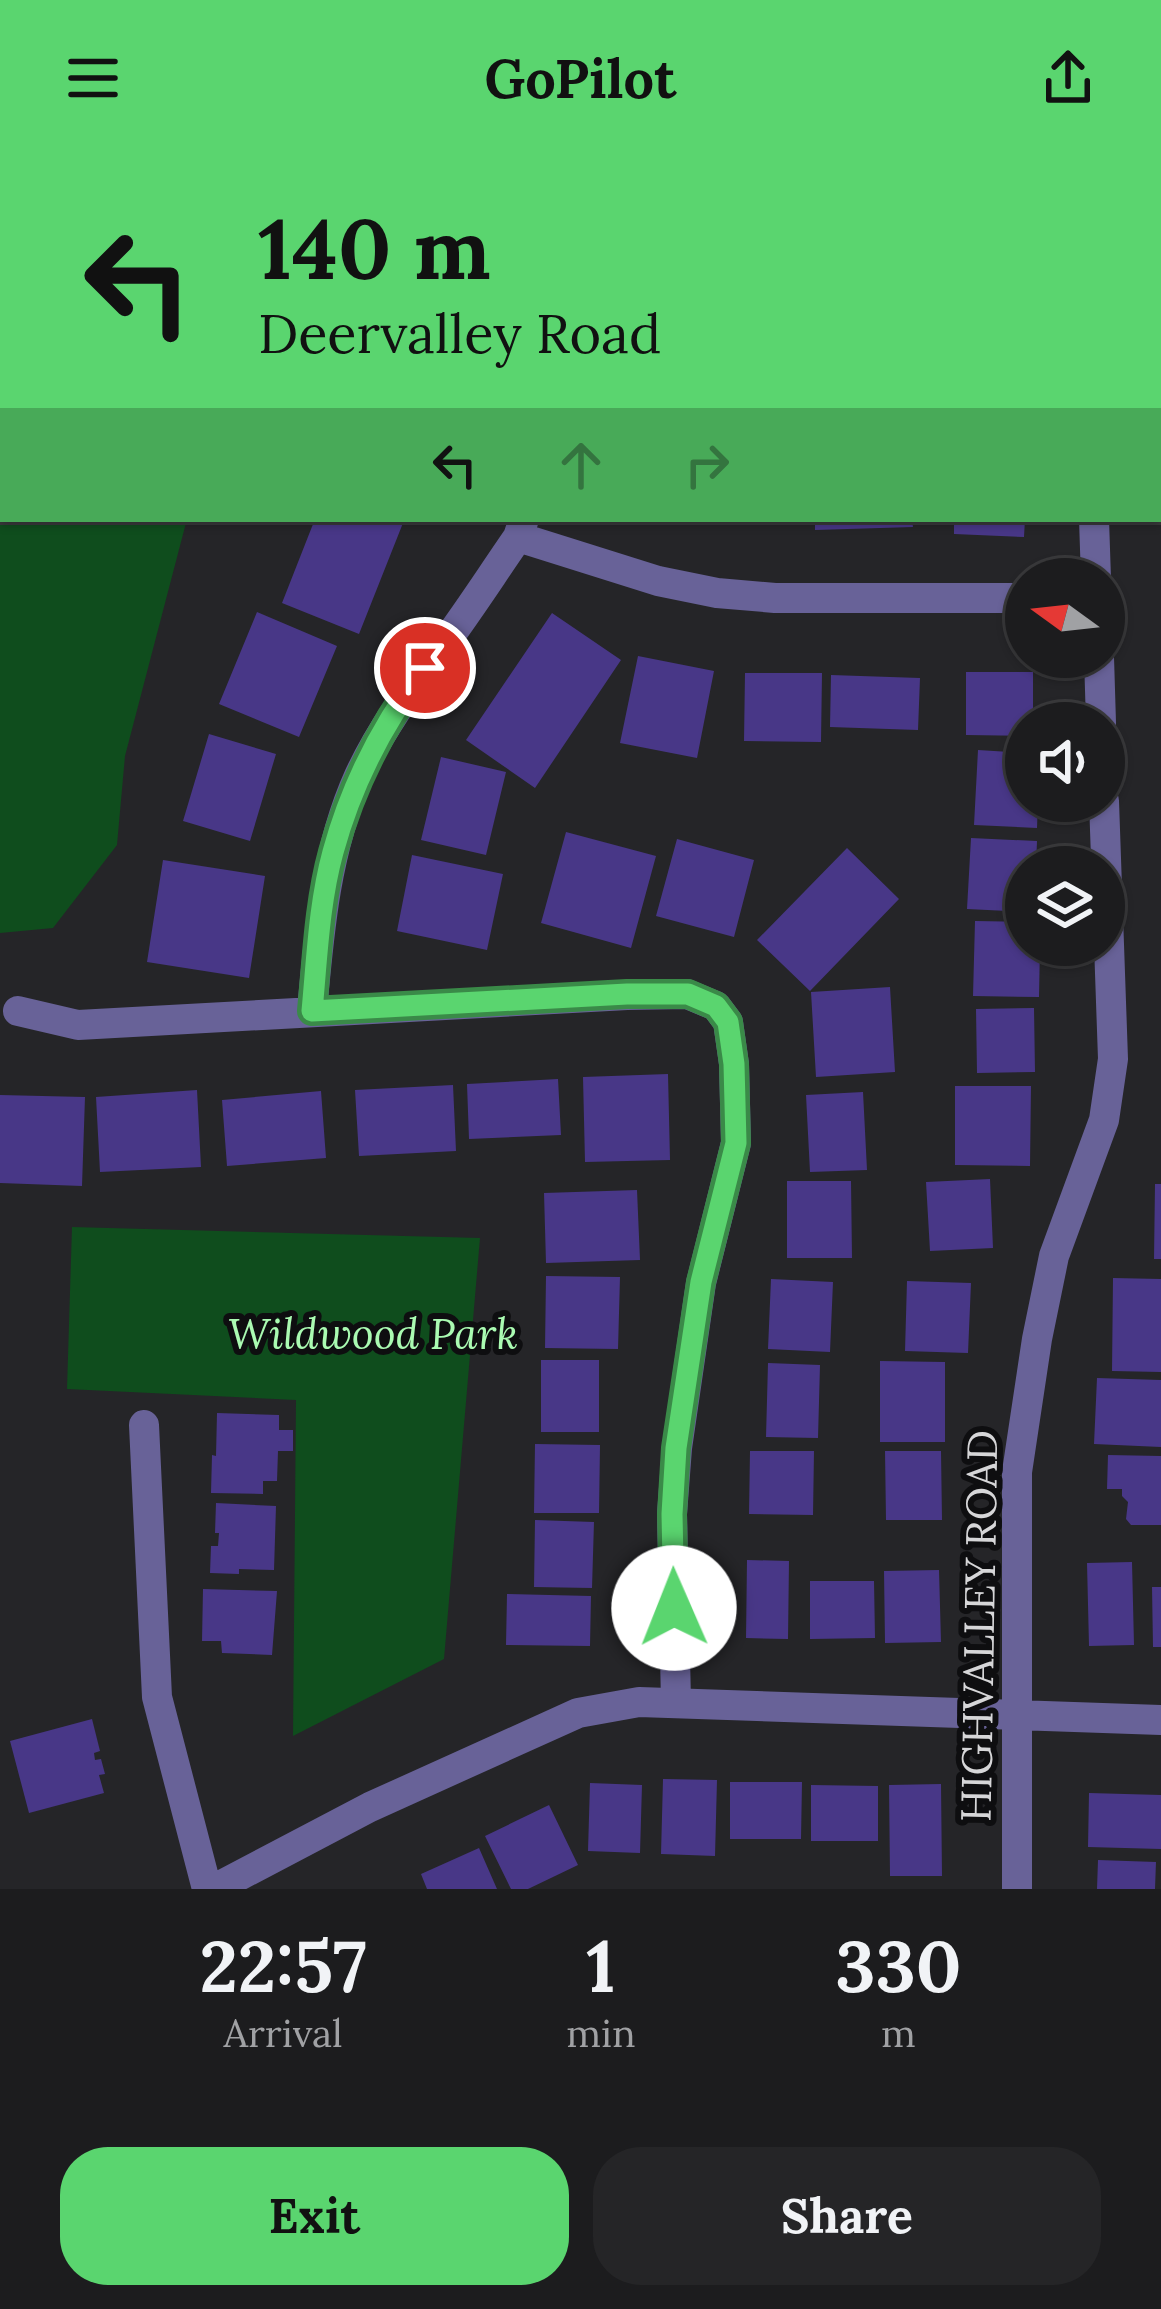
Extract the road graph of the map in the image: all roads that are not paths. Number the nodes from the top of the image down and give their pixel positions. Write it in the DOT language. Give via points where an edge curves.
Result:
graph roads {
  1 [pos="1094,522"];
  2 [pos="521,528"];
  3 [pos="1095,558"];
  4 [pos="1005,598"];
  5 [pos="1105,822"];
  6 [pos="18,1011"];
  7 [pos="312,1011"];
  8 [pos="144,1425"];
  9 [pos="676,1702"];
  10 [pos="1016,1716"];
  11 [pos="1161,1720"];
  12 [pos="210,1889"];
  13 [pos="1017,1889"];
  1 -- 3 [label="street"];
  2 -- 4 [label="street" via="658,581 717,593"];
  2 -- 7 [label="street" via="358,776 332,854"];
  5 -- 10 [label="street, HIGHVALLEY ROAD" via="1113,1059 1104,1120 1054,1256 1017,1472"];
  6 -- 7 [label="street" via="78,1025"];
  7 -- 9 [label="street" via="688,994 716,1006 728,1022 736,1143 701,1282 676,1448"];
  8 -- 12 [label="street" via="158,1697"];
  9 -- 10 [label="street"];
  9 -- 12 [label="street" via="578,1713"];
  10 -- 11 [label="street"];
  10 -- 13 [label="street, HIGHVALLEY ROAD"];
}
